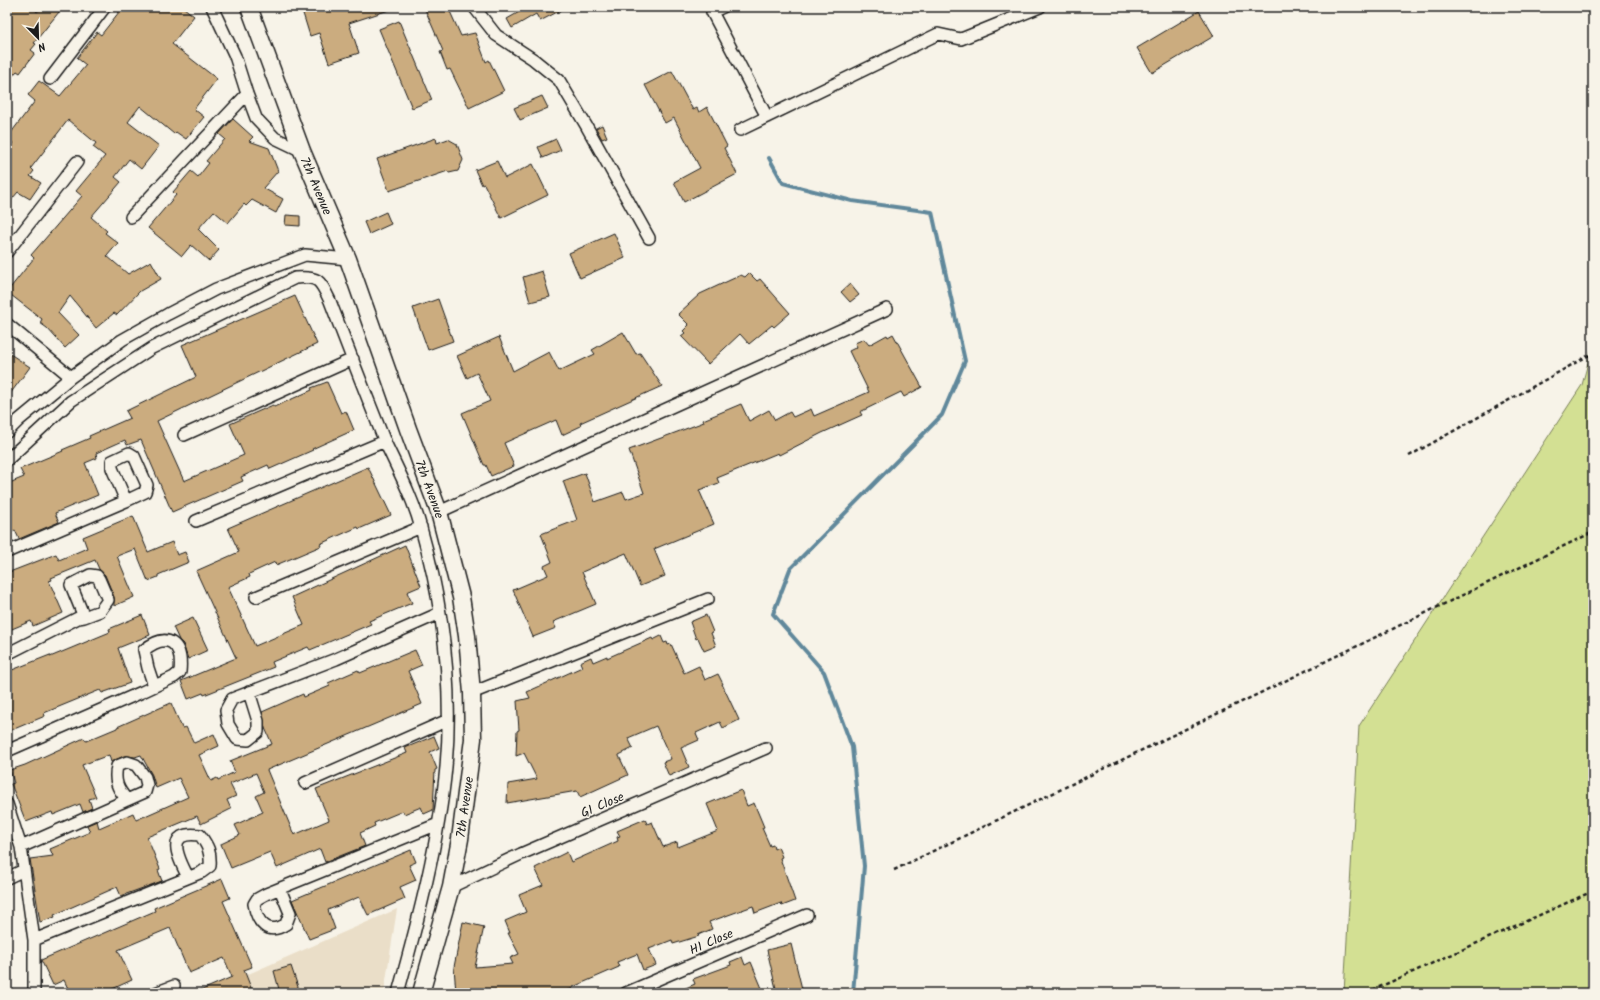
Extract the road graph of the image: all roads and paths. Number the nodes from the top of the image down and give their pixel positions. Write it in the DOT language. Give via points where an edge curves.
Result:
graph roads {
  1 [pos="105,7"];
  2 [pos="212,7"];
  3 [pos="249,7"];
  4 [pos="474,7"];
  5 [pos="723,7"];
  6 [pos="1040,7"];
  7 [pos="50,78"];
  8 [pos="247,94"];
  9 [pos="767,117"];
  10 [pos="740,130"];
  11 [pos="302,151"];
  12 [pos="77,162"];
  13 [pos="131,217"];
  14 [pos="649,238"];
  15 [pos="7,252"];
  16 [pos="348,258"];
  17 [pos="886,308"];
  18 [pos="7,324"];
  19 [pos="1593,353"];
  20 [pos="353,359"];
  21 [pos="72,377"];
  22 [pos="7,432"];
  23 [pos="184,435"];
  24 [pos="385,441"];
  25 [pos="1409,456"];
  26 [pos="7,460"];
  27 [pos="126,501"];
  28 [pos="439,512"];
  29 [pos="196,521"];
  30 [pos="421,527"];
  31 [pos="1593,532"];
  32 [pos="7,552"];
  33 [pos="256,597"];
  34 [pos="708,599"];
  35 [pos="440,613"];
  36 [pos="84,617"];
  37 [pos="7,654"];
  38 [pos="154,686"];
  39 [pos="249,692"];
  40 [pos="472,693"];
  41 [pos="448,720"];
  42 [pos="766,748"];
  43 [pos="7,751"];
  44 [pos="305,783"];
  45 [pos="126,800"];
  46 [pos="7,804"];
  47 [pos="438,824"];
  48 [pos="21,847"];
  49 [pos="24,870"];
  50 [pos="894,870"];
  51 [pos="188,877"];
  52 [pos="7,878"];
  53 [pos="451,887"];
  54 [pos="280,889"];
  55 [pos="1593,891"];
  56 [pos="808,915"];
  57 [pos="34,940"];
  58 [pos="174,986"];
  59 [pos="34,993"];
  60 [pos="154,993"];
  61 [pos="398,993"];
  62 [pos="422,993"];
  63 [pos="626,993"];
  64 [pos="1366,993"];
  1 -- 7 [label="street"];
  2 -- 8 [label="street" via="235,56"];
  3 -- 11 [label="main road, 7th Avenue"];
  4 -- 14 [label="street" via="496,35 559,80"];
  5 -- 9 [label="street" via="712,12"];
  6 -- 9 [label="street" via="961,39 938,34"];
  8 -- 11 [label="street" via="256,118 275,138"];
  8 -- 13 [label="street"];
  9 -- 10 [label="street"];
  11 -- 16 [label="main road, 7th Avenue"];
  12 -- 15 [label="street"];
  16 -- 21 [label="street" via="305,254 216,289 122,340"];
  16 -- 28 [label="main road, 7th Avenue"];
  17 -- 28 [label="street"];
  18 -- 21 [label="street"];
  19 -- 25 [label="path"];
  20 -- 23 [label="street"];
  20 -- 24 [label="street"];
  20 -- 26 [label="street" via="322,284 311,276 295,278 138,356 71,401"];
  21 -- 22 [label="street"];
  24 -- 29 [label="street"];
  24 -- 30 [label="street"];
  27 -- 32 [label="street"];
  28 -- 40 [label="main road, 7th Avenue" via="460,597 467,636"];
  30 -- 33 [label="street"];
  30 -- 35 [label="street"];
  31 -- 50 [label="path"];
  34 -- 40 [label="street"];
  35 -- 39 [label="street"];
  35 -- 41 [label="street" via="444,639"];
  36 -- 37 [label="street"];
  38 -- 43 [label="street"];
  40 -- 53 [label="main road, 7th Avenue" via="472,746"];
  41 -- 44 [label="street"];
  41 -- 47 [label="street" via="446,767"];
  42 -- 53 [label="street, G1 Close"];
  45 -- 48 [label="street"];
  46 -- 48 [label="street"];
  47 -- 54 [label="street"];
  47 -- 61 [label="street"];
  48 -- 49 [label="street"];
  49 -- 52 [label="street"];
  49 -- 57 [label="street"];
  51 -- 57 [label="street"];
  53 -- 62 [label="main road, 7th Avenue"];
  55 -- 64 [label="path"];
  56 -- 63 [label="street, H1 Close"];
  57 -- 59 [label="street"];
  58 -- 60 [label="street"];
}
